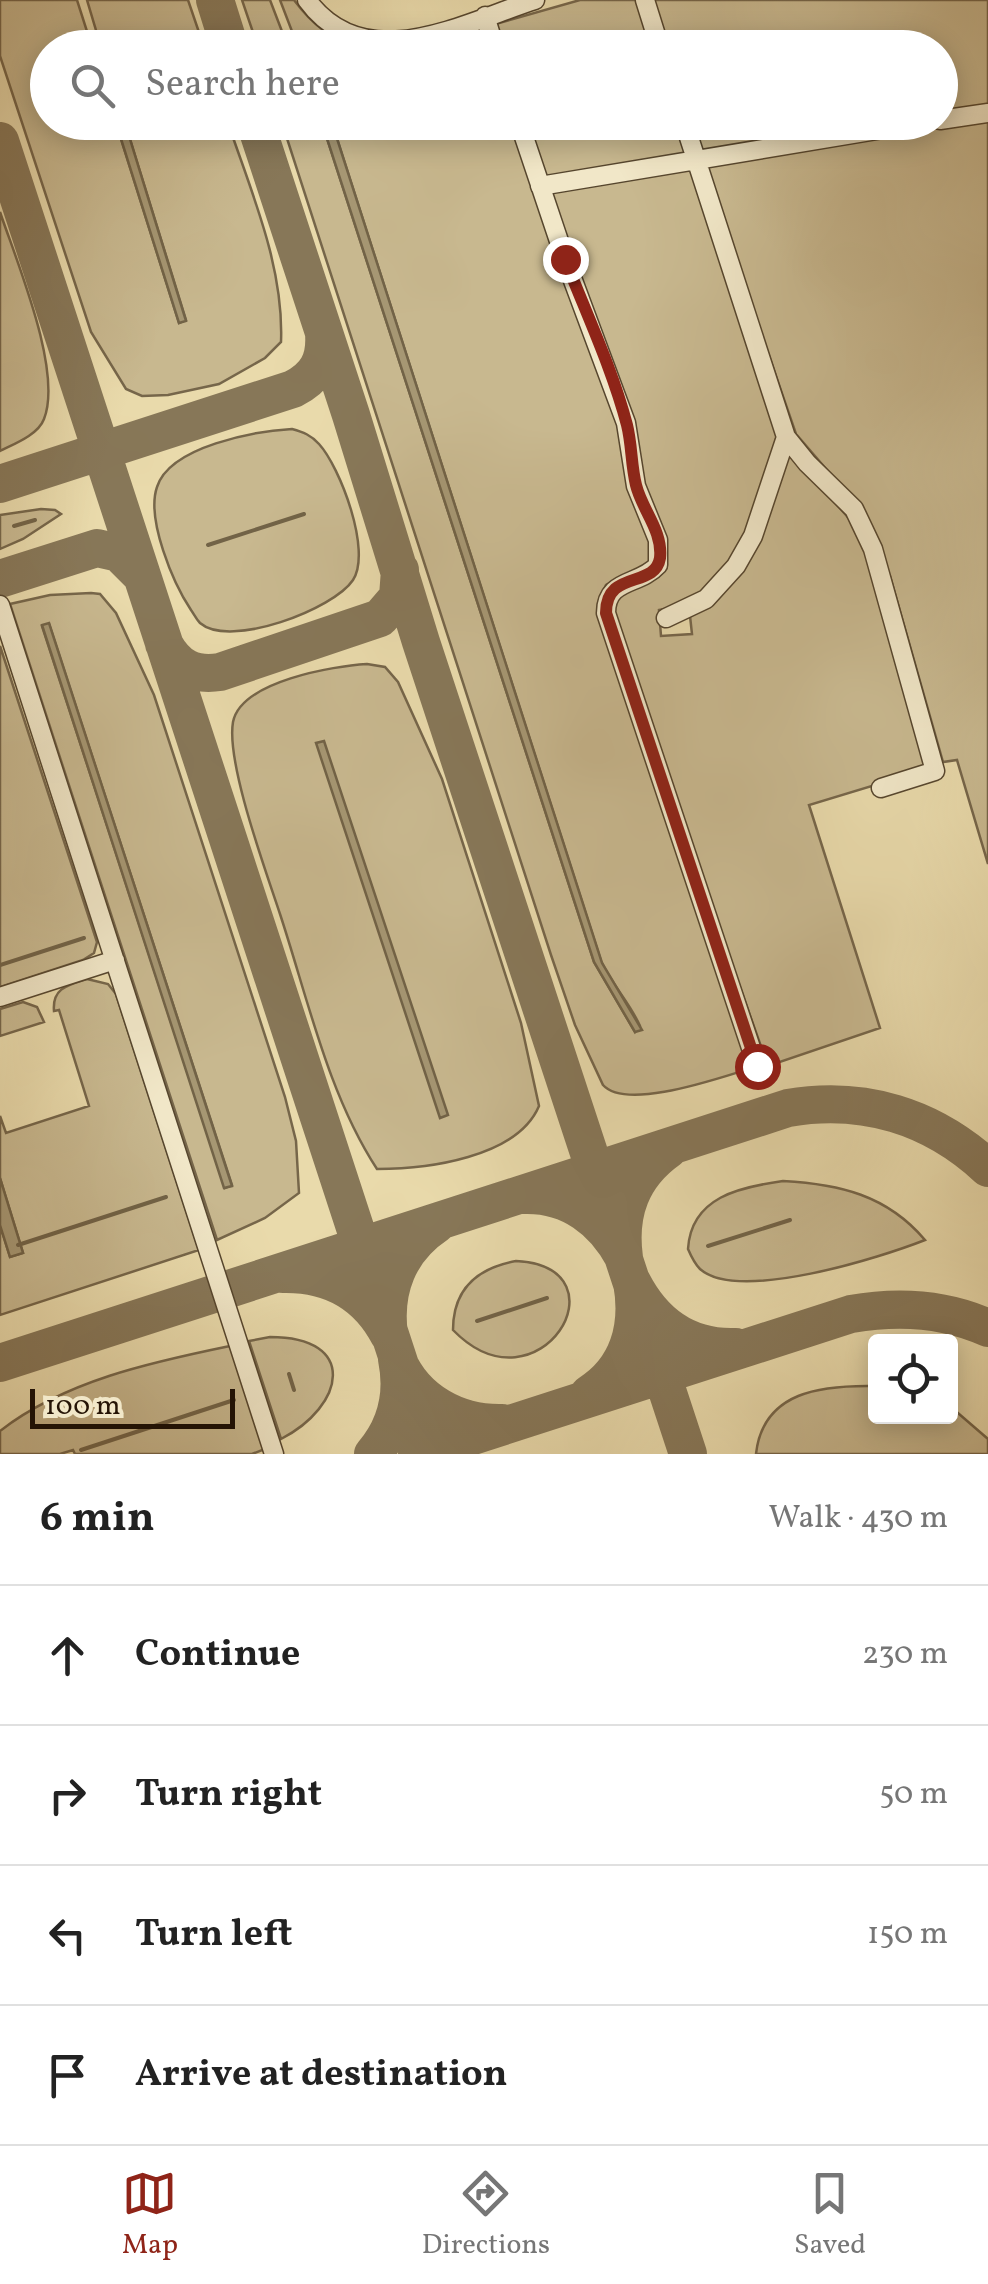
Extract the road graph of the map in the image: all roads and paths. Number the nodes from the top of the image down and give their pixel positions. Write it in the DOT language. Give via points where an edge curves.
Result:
graph roads {
  1 [pos="307,0"];
  2 [pos="535,0"];
  3 [pos="645,0"];
  4 [pos="485,16"];
  5 [pos="342,30"];
  6 [pos="444,30"];
  7 [pos="489,30"];
  8 [pos="654,30"];
  9 [pos="988,113"];
  10 [pos="958,117"];
  11 [pos="526,140"];
  12 [pos="690,140"];
  13 [pos="810,140"];
  14 [pos="695,158"];
  15 [pos="540,186"];
  16 [pos="786,437"];
  17 [pos="0,605"];
  18 [pos="666,618"];
  19 [pos="882,788"];
  20 [pos="114,960"];
  21 [pos="0,997"];
  22 [pos="757,1066"];
  23 [pos="274,1454"];
  1 -- 5 [label="lane"];
  2 -- 4 [label="lane"];
  3 -- 8 [label="lane"];
  4 -- 6 [label="lane"];
  4 -- 7 [label="lane"];
  9 -- 10 [label="lane"];
  11 -- 15 [label="lane"];
  12 -- 14 [label="lane"];
  13 -- 14 [label="lane"];
  14 -- 15 [label="lane"];
  14 -- 16 [label="lane"];
  15 -- 22 [label="lane" via="626,423 636,486 658,540 658,565 613,589 606,613"];
  16 -- 18 [label="lane" via="736,566 706,599"];
  16 -- 19 [label="lane" via="854,509 873,549 935,771"];
  17 -- 20 [label="lane"];
  20 -- 21 [label="lane"];
  20 -- 23 [label="lane"];
}
